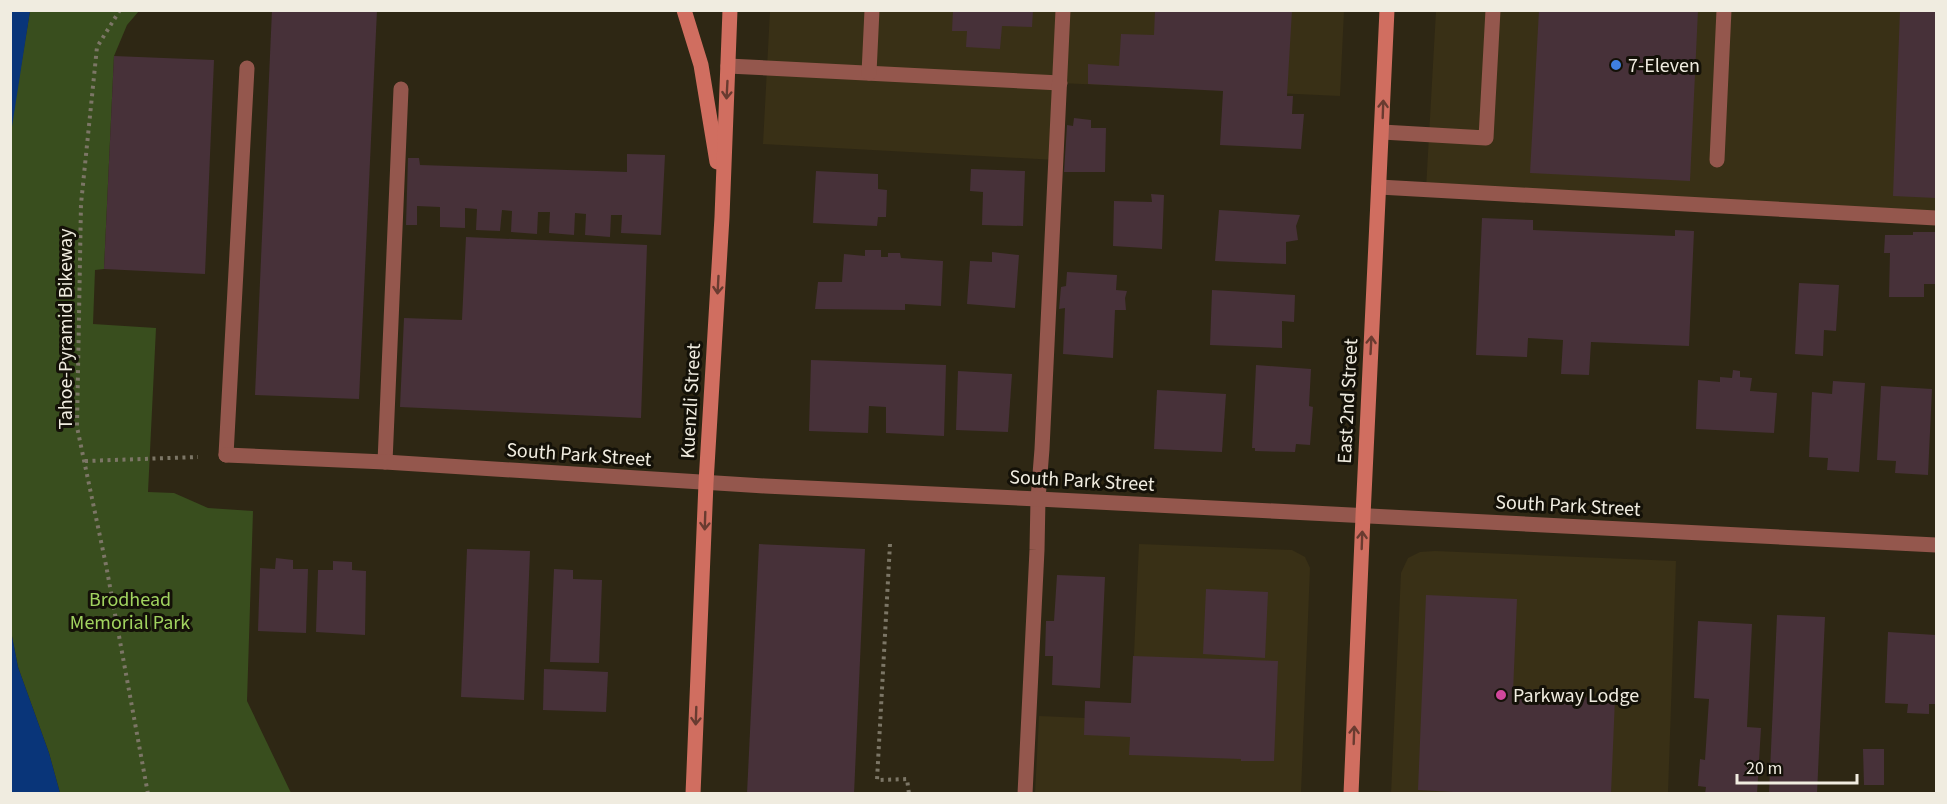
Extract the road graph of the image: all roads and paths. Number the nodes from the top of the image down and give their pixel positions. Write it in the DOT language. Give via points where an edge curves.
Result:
graph roads {
  1 [pos="120,10"];
  2 [pos="684,10"];
  3 [pos="730,10"];
  4 [pos="872,10"];
  5 [pos="1063,10"];
  6 [pos="1387,10"];
  7 [pos="1493,10"];
  8 [pos="1724,10"];
  9 [pos="728,66"];
  10 [pos="247,68"];
  11 [pos="869,73"];
  12 [pos="1060,82"];
  13 [pos="401,89"];
  14 [pos="1382,132"];
  15 [pos="1717,160"];
  16 [pos="1379,187"];
  17 [pos="722,191"];
  18 [pos="1936,218"];
  19 [pos="226,456"];
  20 [pos="85,461"];
  21 [pos="385,462"];
  22 [pos="706,483"];
  23 [pos="1038,499"];
  24 [pos="1362,516"];
  25 [pos="890,544"];
  26 [pos="1936,545"];
  27 [pos="148,794"];
  28 [pos="693,794"];
  29 [pos="909,794"];
  30 [pos="1025,794"];
  31 [pos="1351,794"];
  1 -- 20 [label="path, Tahoe-Pyramid Bikeway" via="97,46 81,204 77,426"];
  2 -- 17 [label="main road" via="701,65"];
  3 -- 9 [label="main road, Kuenzli Street"];
  4 -- 11 [label="street"];
  5 -- 12 [label="street"];
  14 -- 6 [label="main road, East 2nd Street, one-way"];
  7 -- 14 [label="street" via="1486,138"];
  8 -- 15 [label="street"];
  9 -- 11 [label="street"];
  9 -- 17 [label="main road, Kuenzli Street, one-way"];
  10 -- 19 [label="street"];
  11 -- 12 [label="street"];
  12 -- 23 [label="street"];
  13 -- 21 [label="street"];
  14 -- 16 [label="main road, East 2nd Street"];
  16 -- 18 [label="street"];
  24 -- 16 [label="main road, East 2nd Street, one-way"];
  17 -- 22 [label="main road, Kuenzli Street, one-way"];
  19 -- 20 [label="path"];
  19 -- 21 [label="street, South Park Street"];
  20 -- 27 [label="path, Tahoe-Pyramid Bikeway"];
  21 -- 22 [label="street, South Park Street"];
  22 -- 23 [label="street, South Park Street"];
  22 -- 28 [label="main road, Kuenzli Street, one-way"];
  23 -- 24 [label="street, South Park Street"];
  23 -- 30 [label="street"];
  24 -- 26 [label="street, South Park Street"];
  31 -- 24 [label="main road, East 2nd Street, one-way"];
  25 -- 29 [label="path" via="877,780 907,779"];
}
